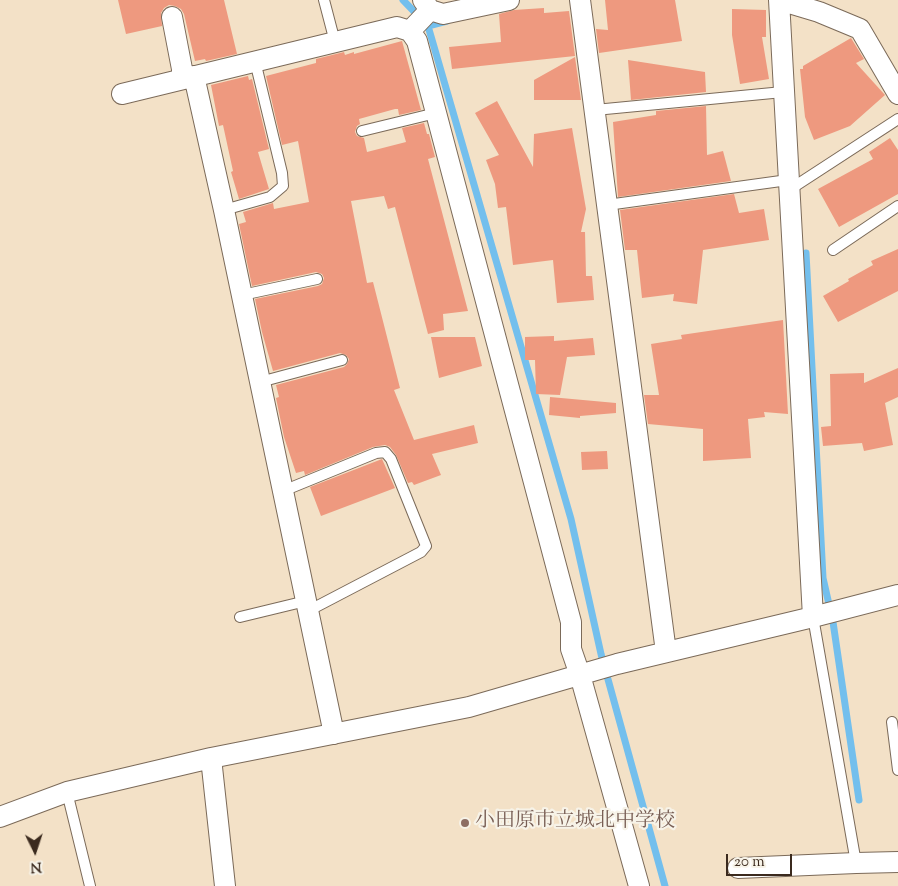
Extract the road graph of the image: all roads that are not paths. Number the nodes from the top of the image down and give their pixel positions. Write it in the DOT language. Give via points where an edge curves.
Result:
graph roads {
  1 [pos="324,0"];
  2 [pos="510,0"];
  3 [pos="580,0"];
  4 [pos="779,0"];
  5 [pos="433,8"];
  6 [pos="172,17"];
  7 [pos="411,30"];
  8 [pos="335,42"];
  9 [pos="255,61"];
  10 [pos="188,77"];
  11 [pos="896,85"];
  12 [pos="783,92"];
  13 [pos="122,94"];
  14 [pos="595,110"];
  15 [pos="436,113"];
  16 [pos="898,119"];
  17 [pos="362,131"];
  18 [pos="788,185"];
  19 [pos="607,205"];
  20 [pos="898,206"];
  21 [pos="224,210"];
  22 [pos="833,250"];
  23 [pos="317,279"];
  24 [pos="242,295"];
  25 [pos="342,360"];
  26 [pos="260,382"];
  27 [pos="283,491"];
  28 [pos="898,594"];
  29 [pos="307,606"];
  30 [pos="240,617"];
  31 [pos="813,617"];
  32 [pos="666,652"];
  33 [pos="580,676"];
  34 [pos="892,722"];
  35 [pos="334,734"];
  36 [pos="211,758"];
  37 [pos="898,770"];
  38 [pos="67,792"];
  39 [pos="0,817"];
  40 [pos="856,862"];
  41 [pos="898,862"];
  42 [pos="738,868"];
  43 [pos="90,886"];
  44 [pos="225,886"];
  45 [pos="638,886"];
  1 -- 8 [label="lane"];
  2 -- 5 [label="street" via="479,7"];
  3 -- 14 [label="street"];
  4 -- 11 [label="street" via="860,29"];
  4 -- 12 [label="street"];
  5 -- 7 [label="street"];
  6 -- 10 [label="street" via="182,69"];
  7 -- 8 [label="street" via="396,27"];
  7 -- 15 [label="street" via="418,41"];
  8 -- 9 [label="street"];
  9 -- 10 [label="street"];
  9 -- 21 [label="lane" via="283,186 270,197"];
  10 -- 13 [label="street"];
  10 -- 21 [label="street"];
  12 -- 14 [label="lane"];
  12 -- 18 [label="street"];
  14 -- 19 [label="street"];
  15 -- 17 [label="lane"];
  15 -- 33 [label="street" via="571,622 571,649"];
  16 -- 18 [label="lane"];
  18 -- 19 [label="lane"];
  18 -- 31 [label="street"];
  19 -- 32 [label="street"];
  20 -- 22 [label="lane"];
  21 -- 24 [label="street"];
  23 -- 24 [label="lane"];
  24 -- 26 [label="street"];
  25 -- 26 [label="lane"];
  26 -- 27 [label="street"];
  27 -- 29 [label="street"];
  27 -- 29 [label="lane" via="385,452 391,459 426,546 420,552"];
  28 -- 31 [label="street"];
  29 -- 30 [label="lane"];
  29 -- 35 [label="street"];
  31 -- 32 [label="street"];
  31 -- 40 [label="lane"];
  32 -- 33 [label="street"];
  33 -- 35 [label="street" via="469,707"];
  33 -- 45 [label="street"];
  34 -- 37 [label="lane"];
  35 -- 36 [label="street"];
  36 -- 38 [label="street"];
  36 -- 44 [label="street"];
  38 -- 39 [label="street"];
  38 -- 43 [label="lane"];
  40 -- 41 [label="street"];
  40 -- 42 [label="street"];
}
